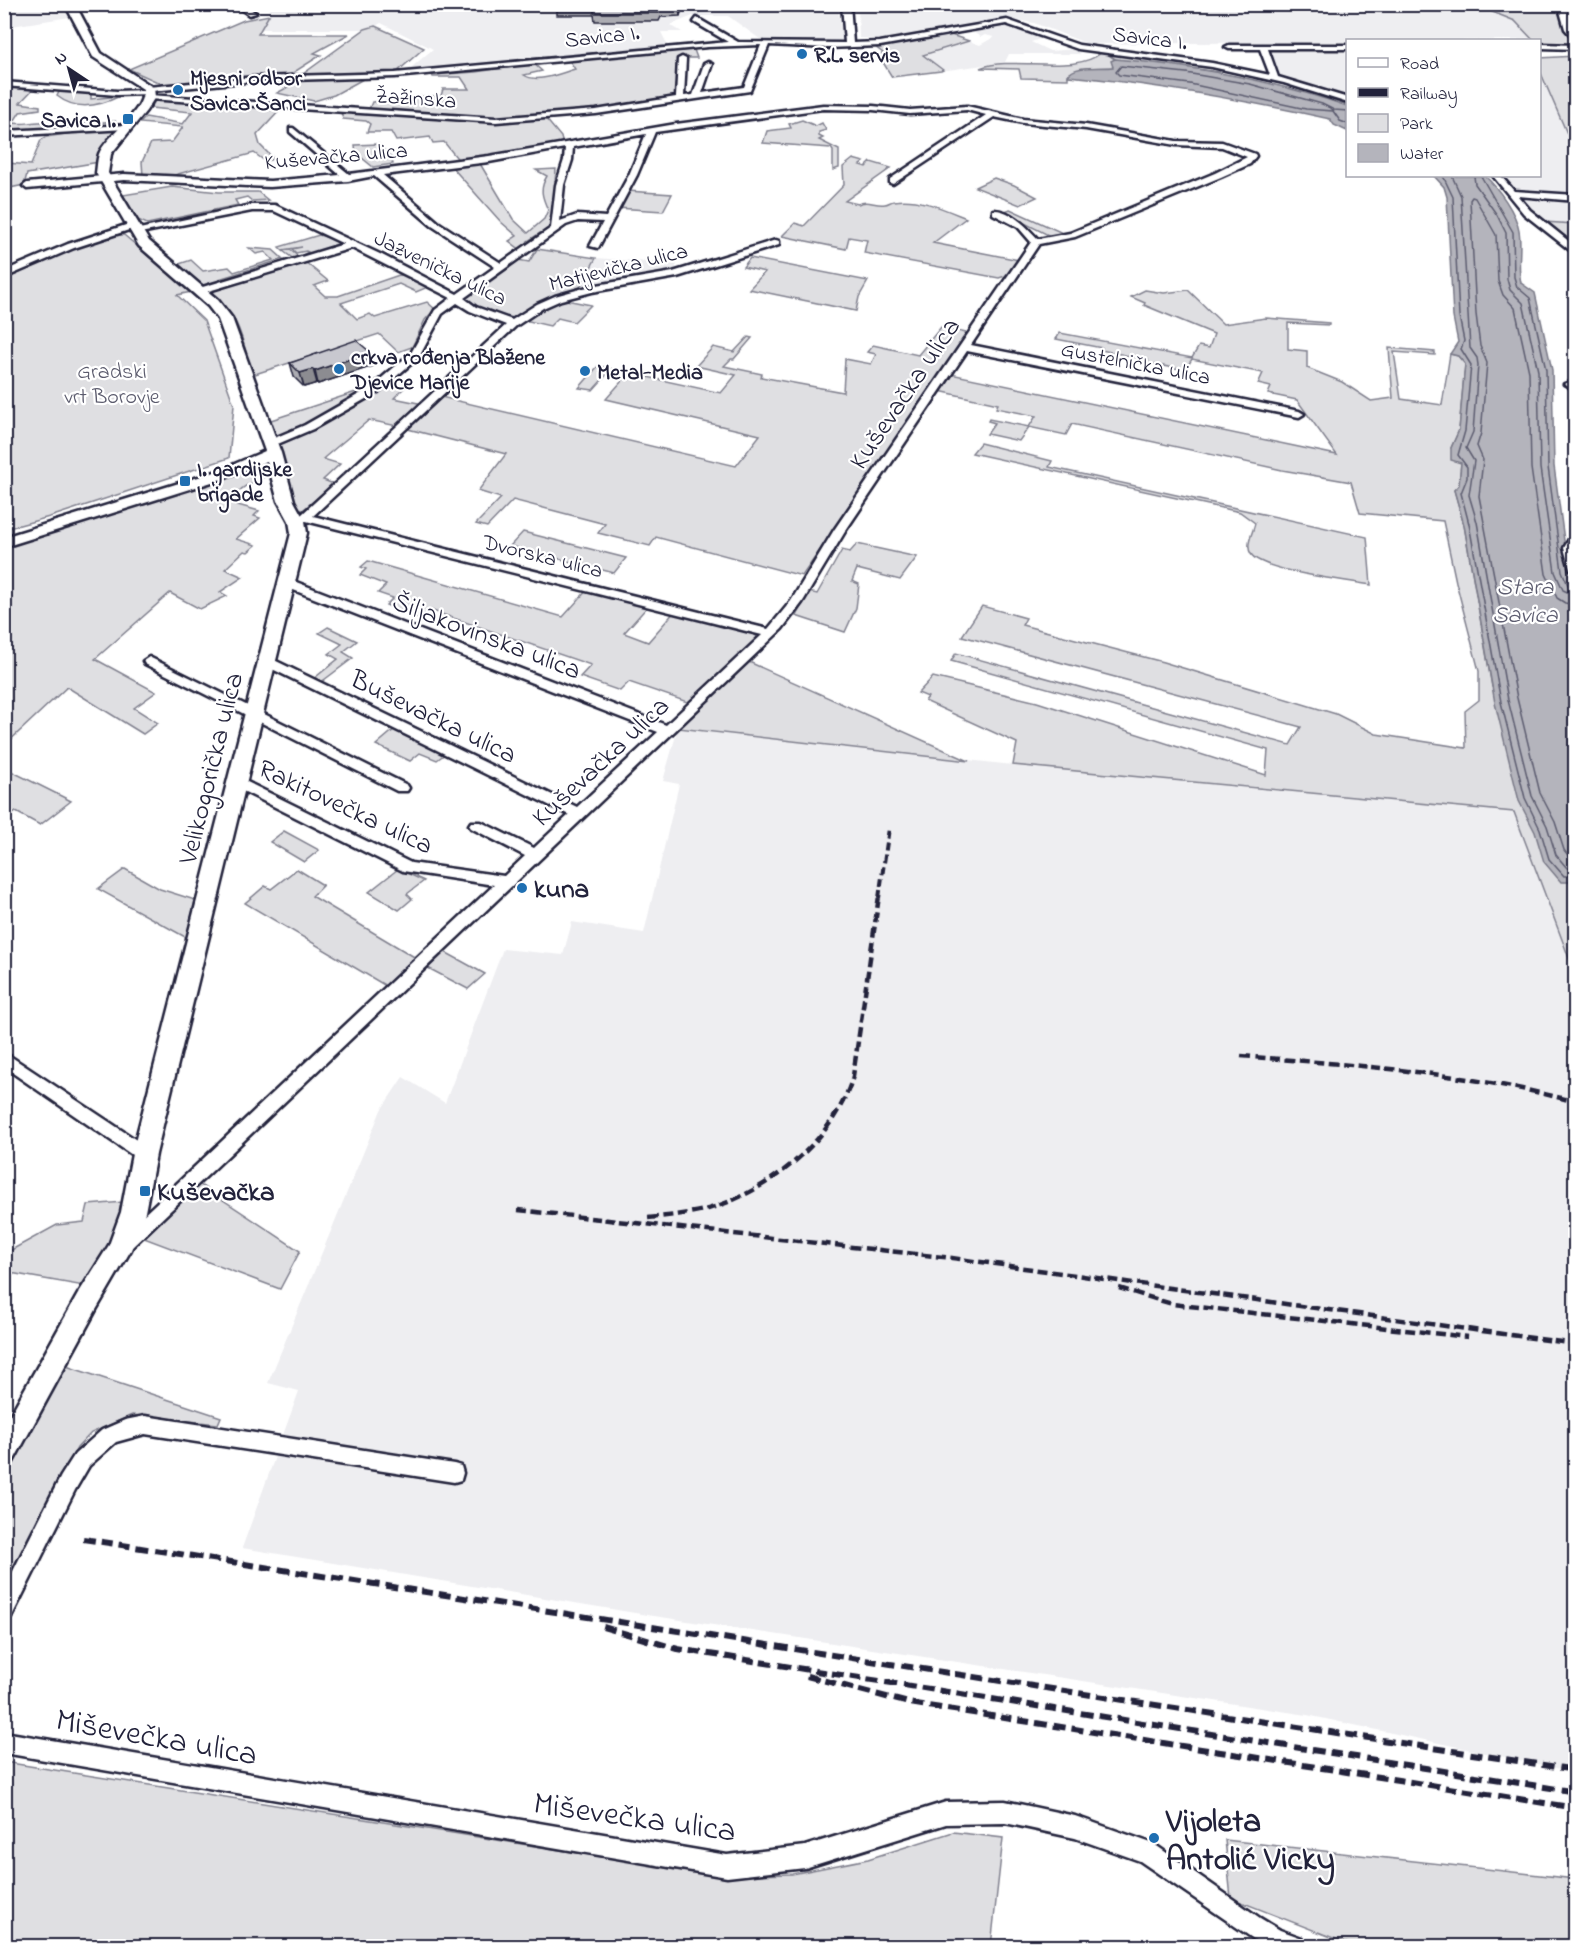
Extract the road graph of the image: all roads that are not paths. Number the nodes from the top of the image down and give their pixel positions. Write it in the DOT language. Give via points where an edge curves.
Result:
graph roads {
  1 [pos="70,4"];
  2 [pos="237,4"];
  3 [pos="846,4"];
  4 [pos="1561,4"];
  5 [pos="252,13"];
  6 [pos="698,20"];
  7 [pos="1575,39"];
  8 [pos="766,43"];
  9 [pos="736,44"];
  10 [pos="849,45"];
  11 [pos="1541,46"];
  12 [pos="1228,47"];
  13 [pos="1263,47"];
  14 [pos="1346,47"];
  15 [pos="1575,47"];
  16 [pos="682,59"];
  17 [pos="708,64"];
  18 [pos="1275,79"];
  19 [pos="4,84"];
  20 [pos="149,93"];
  21 [pos="697,96"];
  22 [pos="680,98"];
  23 [pos="1346,101"];
  24 [pos="993,114"];
  25 [pos="126,127"];
  26 [pos="293,130"];
  27 [pos="651,132"];
  28 [pos="4,134"];
  29 [pos="569,146"];
  30 [pos="378,175"];
  31 [pos="1498,177"];
  32 [pos="348,178"];
  33 [pos="105,179"];
  34 [pos="893,181"];
  35 [pos="27,186"];
  36 [pos="1512,193"];
  37 [pos="1575,198"];
  38 [pos="996,212"];
  39 [pos="607,220"];
  40 [pos="555,228"];
  41 [pos="134,229"];
  42 [pos="1036,242"];
  43 [pos="776,243"];
  44 [pos="351,245"];
  45 [pos="594,246"];
  46 [pos="1575,252"];
  47 [pos="502,267"];
  48 [pos="4,275"];
  49 [pos="199,291"];
  50 [pos="457,298"];
  51 [pos="513,324"];
  52 [pos="964,347"];
  53 [pos="1299,414"];
  54 [pos="271,449"];
  55 [pos="301,519"];
  56 [pos="1575,536"];
  57 [pos="4,542"];
  58 [pos="1575,569"];
  59 [pos="287,583"];
  60 [pos="771,633"];
  61 [pos="149,661"];
  62 [pos="267,661"];
  63 [pos="254,713"];
  64 [pos="669,731"];
  65 [pos="236,782"];
  66 [pos="402,788"];
  67 [pos="579,814"];
  68 [pos="476,825"];
  69 [pos="535,855"];
  70 [pos="508,882"];
  71 [pos="4,1058"];
  72 [pos="144,1154"];
  73 [pos="119,1250"];
  74 [pos="4,1453"];
  75 [pos="454,1473"];
  76 [pos="4,1611"];
  77 [pos="4,1742"];
  78 [pos="1294,1947"];
  1 -- 20 [label="street" via="97,55"];
  2 -- 5 [label="street"];
  3 -- 10 [label="street"];
  4 -- 7 [label="street"];
  6 -- 9 [label="street"];
  8 -- 9 [label="street, Savica I."];
  8 -- 10 [label="street, Savica I."];
  8 -- 21 [label="street, Žažinska" via="747,89"];
  9 -- 20 [label="street, Savica I." via="395,75 237,80"];
  10 -- 18 [label="street, Savica I." via="892,43 1007,22 1078,47 1212,65"];
  11 -- 15 [label="street"];
  12 -- 13 [label="street"];
  13 -- 14 [label="street"];
  13 -- 18 [label="street"];
  16 -- 22 [label="street"];
  17 -- 21 [label="street"];
  18 -- 23 [label="street, Savica I."];
  19 -- 20 [label="street, Savica I."];
  20 -- 22 [label="street, Žažinska" via="482,120 579,114"];
  20 -- 25 [label="street"];
  21 -- 22 [label="street, Žažinska"];
  24 -- 27 [label="street, Kuševačka ulica" via="967,108 910,112 807,108"];
  24 -- 34 [label="street"];
  24 -- 42 [label="street, Kuševačka ulica" via="1176,143 1222,146 1252,156 1218,175 1072,235"];
  25 -- 28 [label="street"];
  25 -- 33 [label="street" via="105,154 101,167"];
  26 -- 32 [label="street"];
  27 -- 29 [label="street, Kuševačka ulica"];
  27 -- 39 [label="street" via="633,175"];
  29 -- 30 [label="street, Kuševačka ulica"];
  29 -- 40 [label="street"];
  30 -- 32 [label="street, Kuševačka ulica"];
  30 -- 47 [label="street" via="435,224"];
  31 -- 36 [label="street"];
  32 -- 33 [label="street, Kuševačka ulica" via="281,184"];
  33 -- 35 [label="street, Kuševačka ulica"];
  33 -- 41 [label="street"];
  36 -- 37 [label="street"];
  36 -- 46 [label="street" via="1527,212"];
  38 -- 42 [label="street" via="1021,225"];
  39 -- 40 [label="street" via="573,218"];
  39 -- 45 [label="street"];
  40 -- 47 [label="street"];
  41 -- 44 [label="street, Jazvenička ulica" via="270,206"];
  41 -- 48 [label="street, Jazvenička ulica" via="71,246"];
  41 -- 49 [label="street" via="151,250"];
  42 -- 52 [label="street, Kuševačka ulica"];
  43 -- 51 [label="street, Matijevička ulica" via="674,275 558,298"];
  44 -- 49 [label="street, Jazvenička ulica"];
  44 -- 50 [label="street, Jazvenička ulica"];
  47 -- 50 [label="street"];
  49 -- 54 [label="street" via="227,322"];
  50 -- 51 [label="street, Jazvenička ulica" via="481,313"];
  50 -- 54 [label="street" via="438,312 415,355 381,385"];
  51 -- 55 [label="street, Matijevička ulica"];
  52 -- 53 [label="street, Gustelnička ulica"];
  52 -- 60 [label="street, Kuševačka ulica" via="840,530 796,603"];
  54 -- 55 [label="street" via="285,501"];
  54 -- 57 [label="street" via="223,474"];
  55 -- 59 [label="street, Velikogorička ulica"];
  55 -- 60 [label="street, Dvorska ulica"];
  56 -- 58 [label="street" via="1570,548"];
  59 -- 62 [label="street, Velikogorička ulica"];
  59 -- 64 [label="street, Šiljakovinska ulica"];
  60 -- 64 [label="street, Kuševačka ulica"];
  61 -- 63 [label="street"];
  62 -- 63 [label="street, Velikogorička ulica"];
  62 -- 67 [label="street, Buševačka ulica"];
  63 -- 65 [label="street, Velikogorička ulica"];
  63 -- 66 [label="street"];
  64 -- 67 [label="street, Kuševačka ulica"];
  65 -- 70 [label="street, Rakitovečka ulica" via="408,867"];
  65 -- 72 [label="street, Velikogorička ulica"];
  67 -- 69 [label="street, Kuševačka ulica"];
  68 -- 69 [label="street"];
  69 -- 70 [label="street, Kuševačka ulica"];
  70 -- 73 [label="street, Kuševačka ulica"];
  71 -- 72 [label="street"];
  72 -- 73 [label="street, Velikogorička ulica" via="133,1212"];
  73 -- 74 [label="street, Velikogorička ulica"];
  75 -- 76 [label="street" via="145,1425 125,1429 110,1436 82,1460"];
  77 -- 78 [label="street, Miševečka ulica" via="727,1866 805,1857 946,1813 1005,1812 1075,1827 1146,1852 1252,1926"];
}
